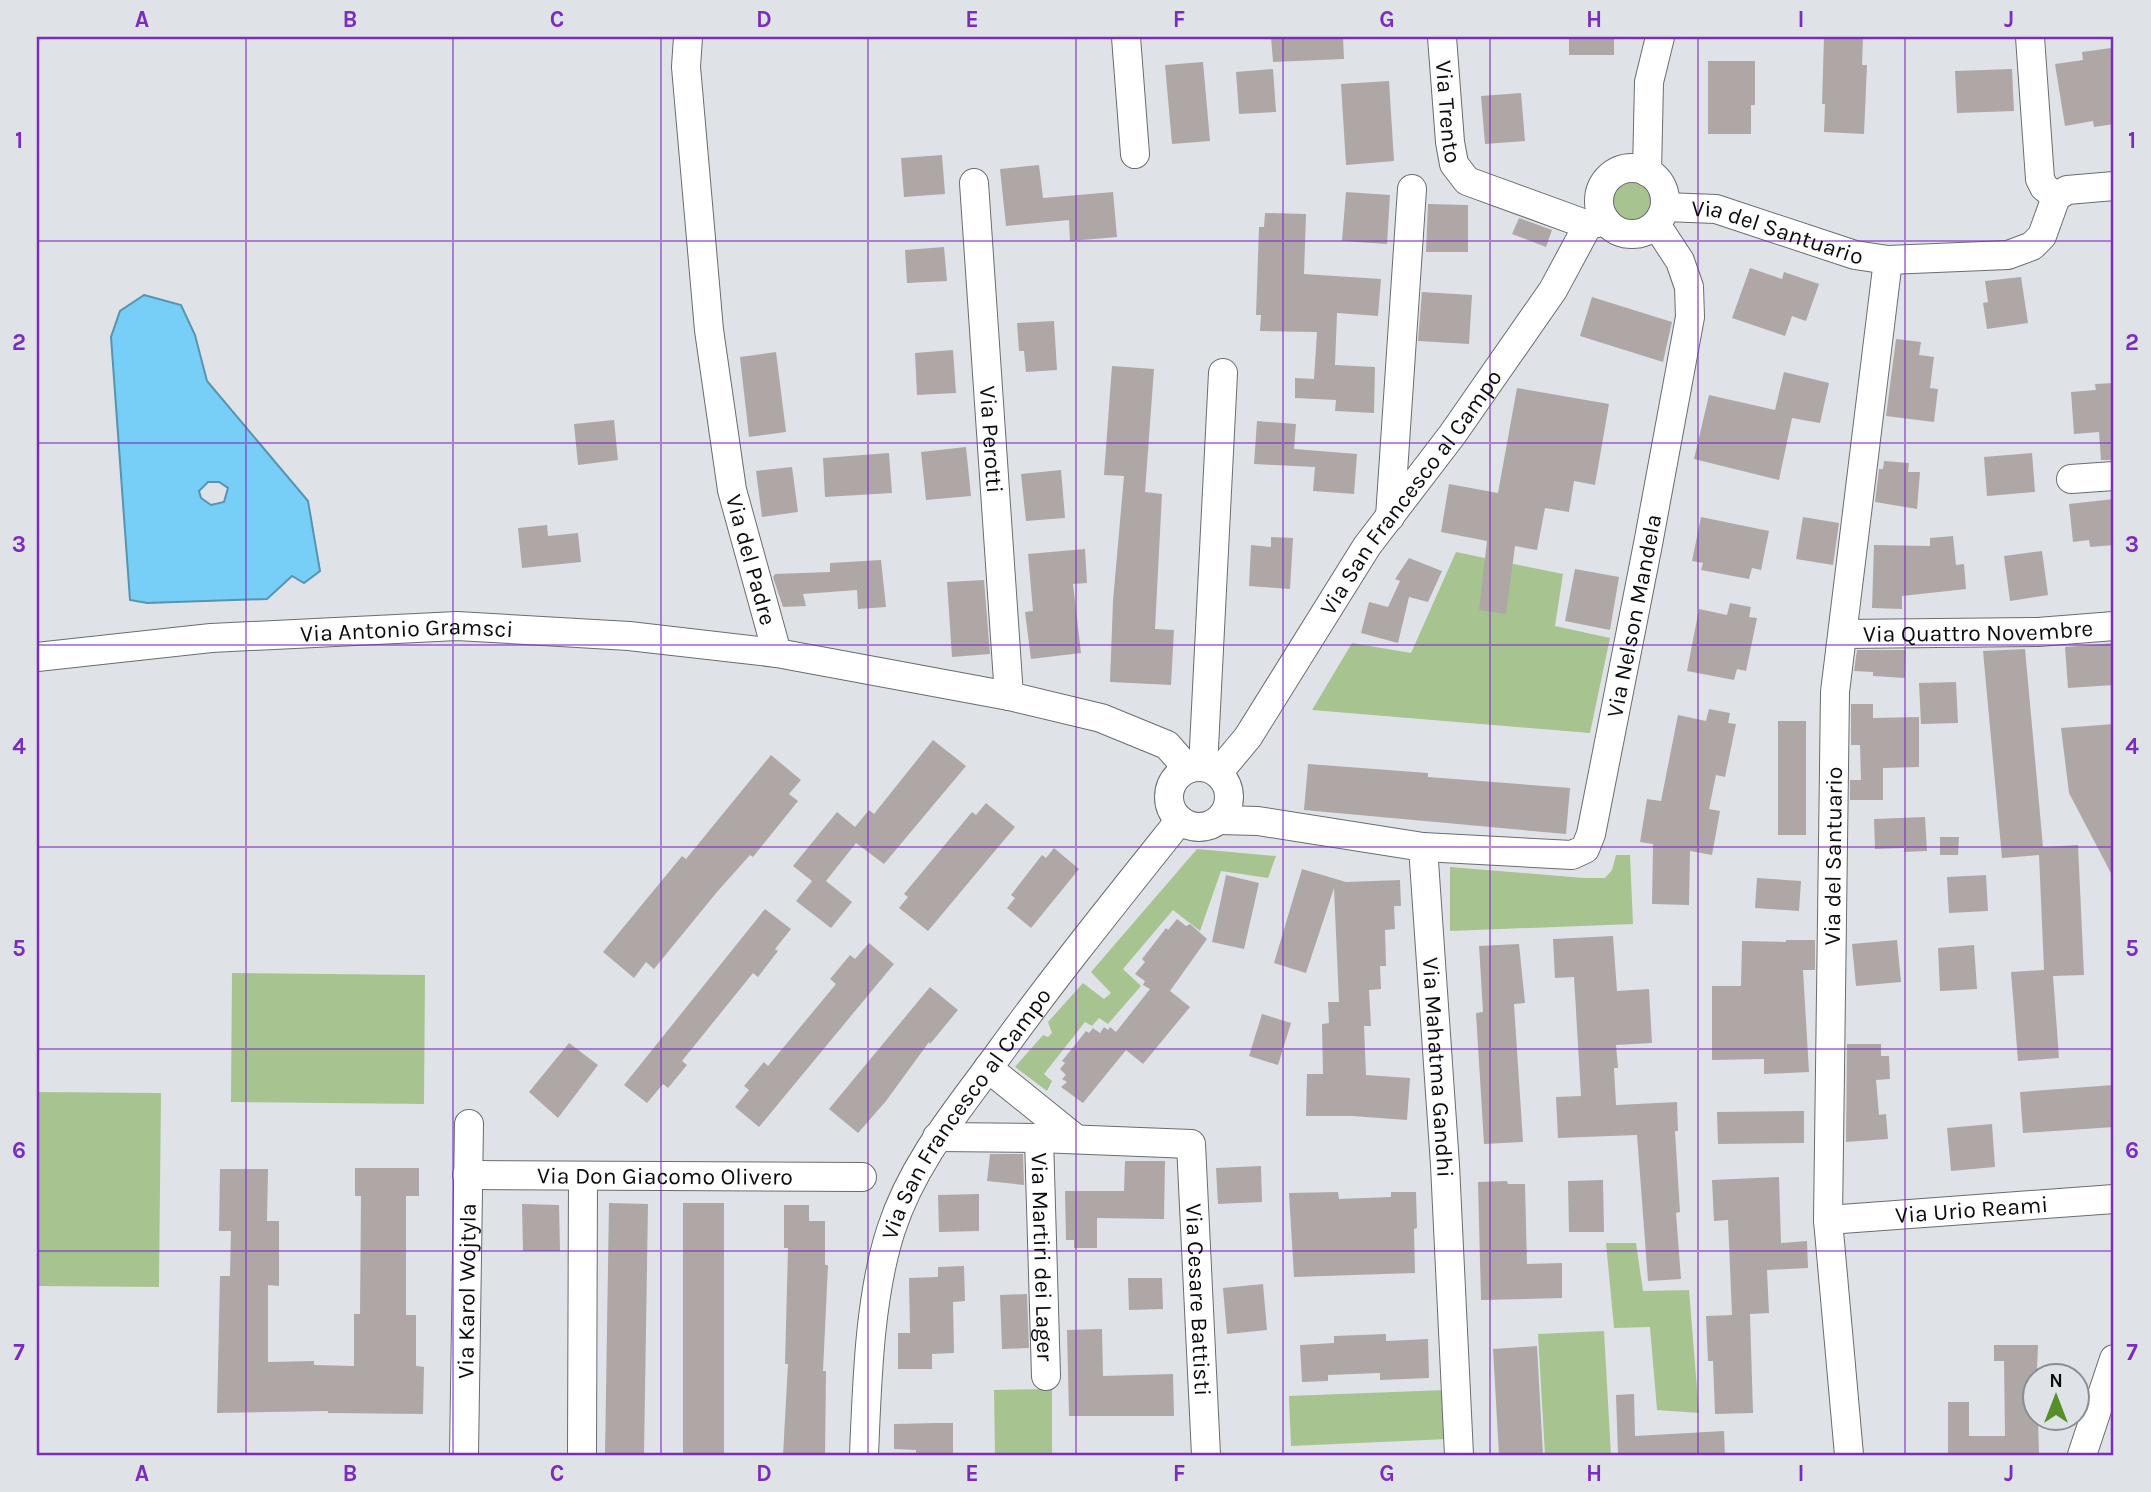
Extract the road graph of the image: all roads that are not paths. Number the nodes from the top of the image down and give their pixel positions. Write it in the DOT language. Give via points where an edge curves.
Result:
graph roads {
  1 [pos="688,37"];
  2 [pos="1126,37"];
  3 [pos="1442,37"];
  4 [pos="1660,37"];
  5 [pos="2030,37"];
  6 [pos="1135,154"];
  7 [pos="1647,172"];
  8 [pos="974,183"];
  9 [pos="2114,186"];
  10 [pos="1412,190"];
  11 [pos="2056,197"];
  12 [pos="1661,216"];
  13 [pos="1597,223"];
  14 [pos="1888,260"];
  15 [pos="1223,373"];
  16 [pos="2114,476"];
  17 [pos="2071,479"];
  18 [pos="1390,517"];
  19 [pos="2114,626"];
  20 [pos="1843,634"];
  21 [pos="777,653"];
  22 [pos="37,657"];
  23 [pos="1009,696"];
  24 [pos="1203,770"];
  25 [pos="1224,811"];
  26 [pos="1180,820"];
  27 [pos="1423,847"];
  28 [pos="988,1068"];
  29 [pos="469,1124"];
  30 [pos="937,1137"];
  31 [pos="1040,1138"];
  32 [pos="1076,1139"];
  33 [pos="1191,1144"];
  34 [pos="467,1175"];
  35 [pos="583,1176"];
  36 [pos="862,1177"];
  37 [pos="2114,1199"];
  38 [pos="1828,1220"];
  39 [pos="2114,1359"];
  40 [pos="1046,1376"];
  41 [pos="582,1454"];
  42 [pos="464,1455"];
  43 [pos="864,1455"];
  44 [pos="1206,1455"];
  45 [pos="1459,1455"];
  46 [pos="1849,1455"];
  47 [pos="2082,1455"];
  1 -- 21 [label="street, Via del Padre" via="686,67 709,330 728,463"];
  2 -- 6 [label="street"];
  3 -- 13 [label="street, Via Trento" via="1450,142 1454,164 1467,181"];
  4 -- 7 [label="street" via="1649,82"];
  5 -- 11 [label="street" via="2040,178"];
  7 -- 12 [label="street" via="1661,186"];
  7 -- 13 [label="street" via="1625,169 1605,182"];
  8 -- 23 [label="street, Via Perotti"];
  9 -- 11 [label="street" via="2067,190"];
  10 -- 18 [label="street"];
  11 -- 14 [label="street, Via del Santuario" via="2042,236 2032,246 2008,255"];
  12 -- 13 [label="street" via="1643,233 1620,232"];
  12 -- 14 [label="street, Via del Santuario" via="1716,209 1855,256"];
  12 -- 27 [label="street, Via Nelson Mandela" via="1689,287 1689,317 1591,834 1585,849 1572,855"];
  13 -- 18 [label="street, Via San Francesco al Campo"];
  14 -- 20 [label="street, Via del Santuario"];
  15 -- 24 [label="street"];
  16 -- 17 [label="street"];
  18 -- 24 [label="street, Via San Francesco al Campo" via="1352,569 1248,737"];
  19 -- 20 [label="street, Via Quattro Novembre" via="2038,632"];
  20 -- 38 [label="street, Via del Santuario" via="1835,692"];
  21 -- 22 [label="street, Via Antonio Gramsci" via="629,636 457,626 211,638"];
  21 -- 23 [label="street, Via del Padre"];
  23 -- 24 [label="street, Via del Padre" via="1101,718 1167,745"];
  24 -- 25 [label="street" via="1228,787"];
  24 -- 26 [label="street" via="1179,775 1172,782 1173,813"];
  25 -- 26 [label="street" via="1212,824 1195,827"];
  25 -- 27 [label="street" via="1258,821"];
  26 -- 28 [label="street, Via San Francesco al Campo"];
  27 -- 45 [label="street, Via Mahatma Gandhi"];
  28 -- 30 [label="street, Via San Francesco al Campo"];
  28 -- 32 [label="street"];
  29 -- 34 [label="street, Via Karol Wojtyla"];
  30 -- 31 [label="street, Via Martiri dei Lager"];
  30 -- 43 [label="street, Via San Francesco al Campo" via="891,1230 876,1293"];
  31 -- 32 [label="street, Via Martiri dei Lager"];
  31 -- 40 [label="street, Via Martiri dei Lager"];
  32 -- 33 [label="street, Via Martiri dei Lager"];
  33 -- 44 [label="street, Via Cesare Battisti"];
  34 -- 35 [label="street, Via Don Giacomo Olivero"];
  34 -- 42 [label="street, Via Karol Wojtyla"];
  35 -- 36 [label="street, Via Don Giacomo Olivero"];
  35 -- 41 [label="street"];
  37 -- 38 [label="street, Via Urio Reami"];
  38 -- 46 [label="street, Via del Santuario"];
  39 -- 47 [label="street"];
}
